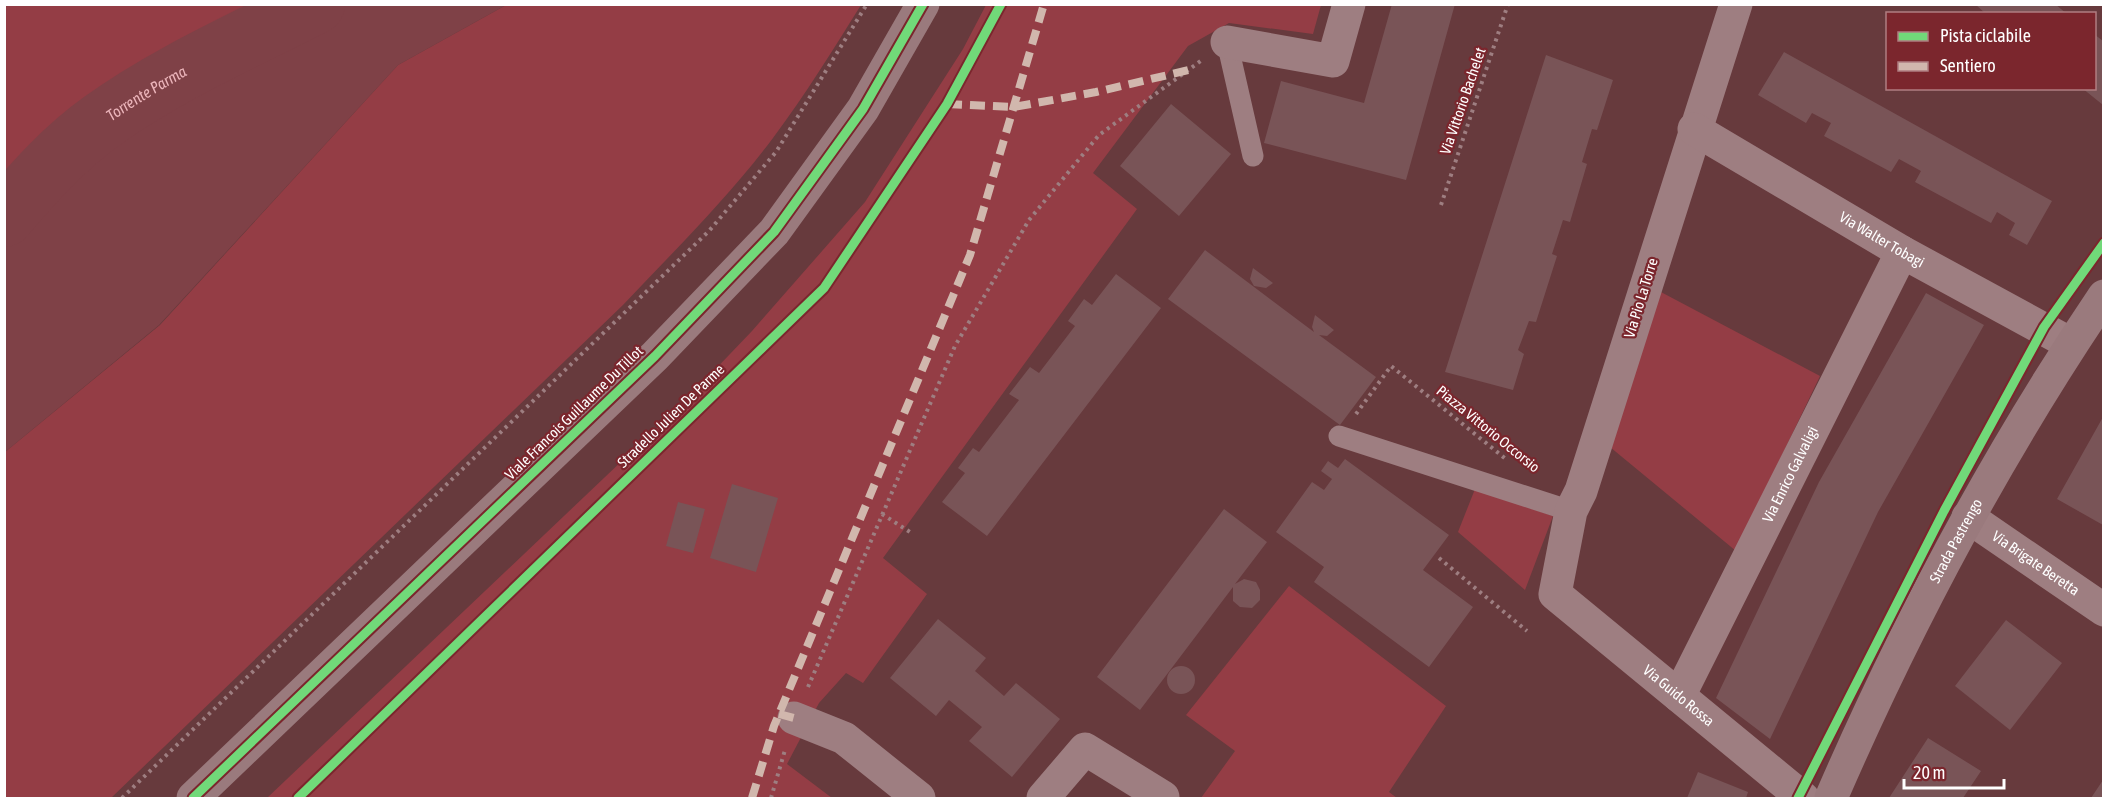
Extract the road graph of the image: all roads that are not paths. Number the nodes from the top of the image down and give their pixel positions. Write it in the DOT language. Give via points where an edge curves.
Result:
graph roads {
  1 [pos="923,4"];
  2 [pos="1349,4"];
  3 [pos="1736,4"];
  4 [pos="1227,42"];
  5 [pos="1694,129"];
  6 [pos="1253,156"];
  7 [pos="1902,252"];
  8 [pos="2103,296"];
  9 [pos="2071,344"];
  10 [pos="1339,436"];
  11 [pos="1571,511"];
  12 [pos="1968,517"];
  13 [pos="1555,594"];
  14 [pos="2103,610"];
  15 [pos="1678,696"];
  16 [pos="794,718"];
  17 [pos="1163,797"];
  18 [pos="193,798"];
  19 [pos="920,798"];
  20 [pos="1043,798"];
  21 [pos="1803,798"];
  22 [pos="1831,798"];
  1 -- 18 [label="main road, Viale Francois Guillaume Du Tillot" via="863,109 774,232 655,356"];
  2 -- 4 [label="street" via="1333,61"];
  3 -- 5 [label="street, Via Pio La Torre"];
  4 -- 6 [label="lane"];
  5 -- 7 [label="street, Via Walter Tobagi"];
  5 -- 11 [label="street, Via Pio La Torre" via="1585,480"];
  7 -- 9 [label="street, Via Walter Tobagi"];
  7 -- 15 [label="street, Via Enrico Galvaligi"];
  8 -- 9 [label="main road, Strada Pastrengo"];
  9 -- 12 [label="main road, Strada Pastrengo"];
  10 -- 11 [label="lane"];
  11 -- 13 [label="street, Via Pio La Torre"];
  12 -- 14 [label="street, Via Brigate Beretta"];
  12 -- 22 [label="main road, Strada Pastrengo" via="1910,627"];
  13 -- 15 [label="street, Via Guido Rossa"];
  15 -- 21 [label="street, Via Guido Rossa"];
  16 -- 19 [label="street" via="844,738"];
  17 -- 20 [label="street" via="1085,749"];
}
